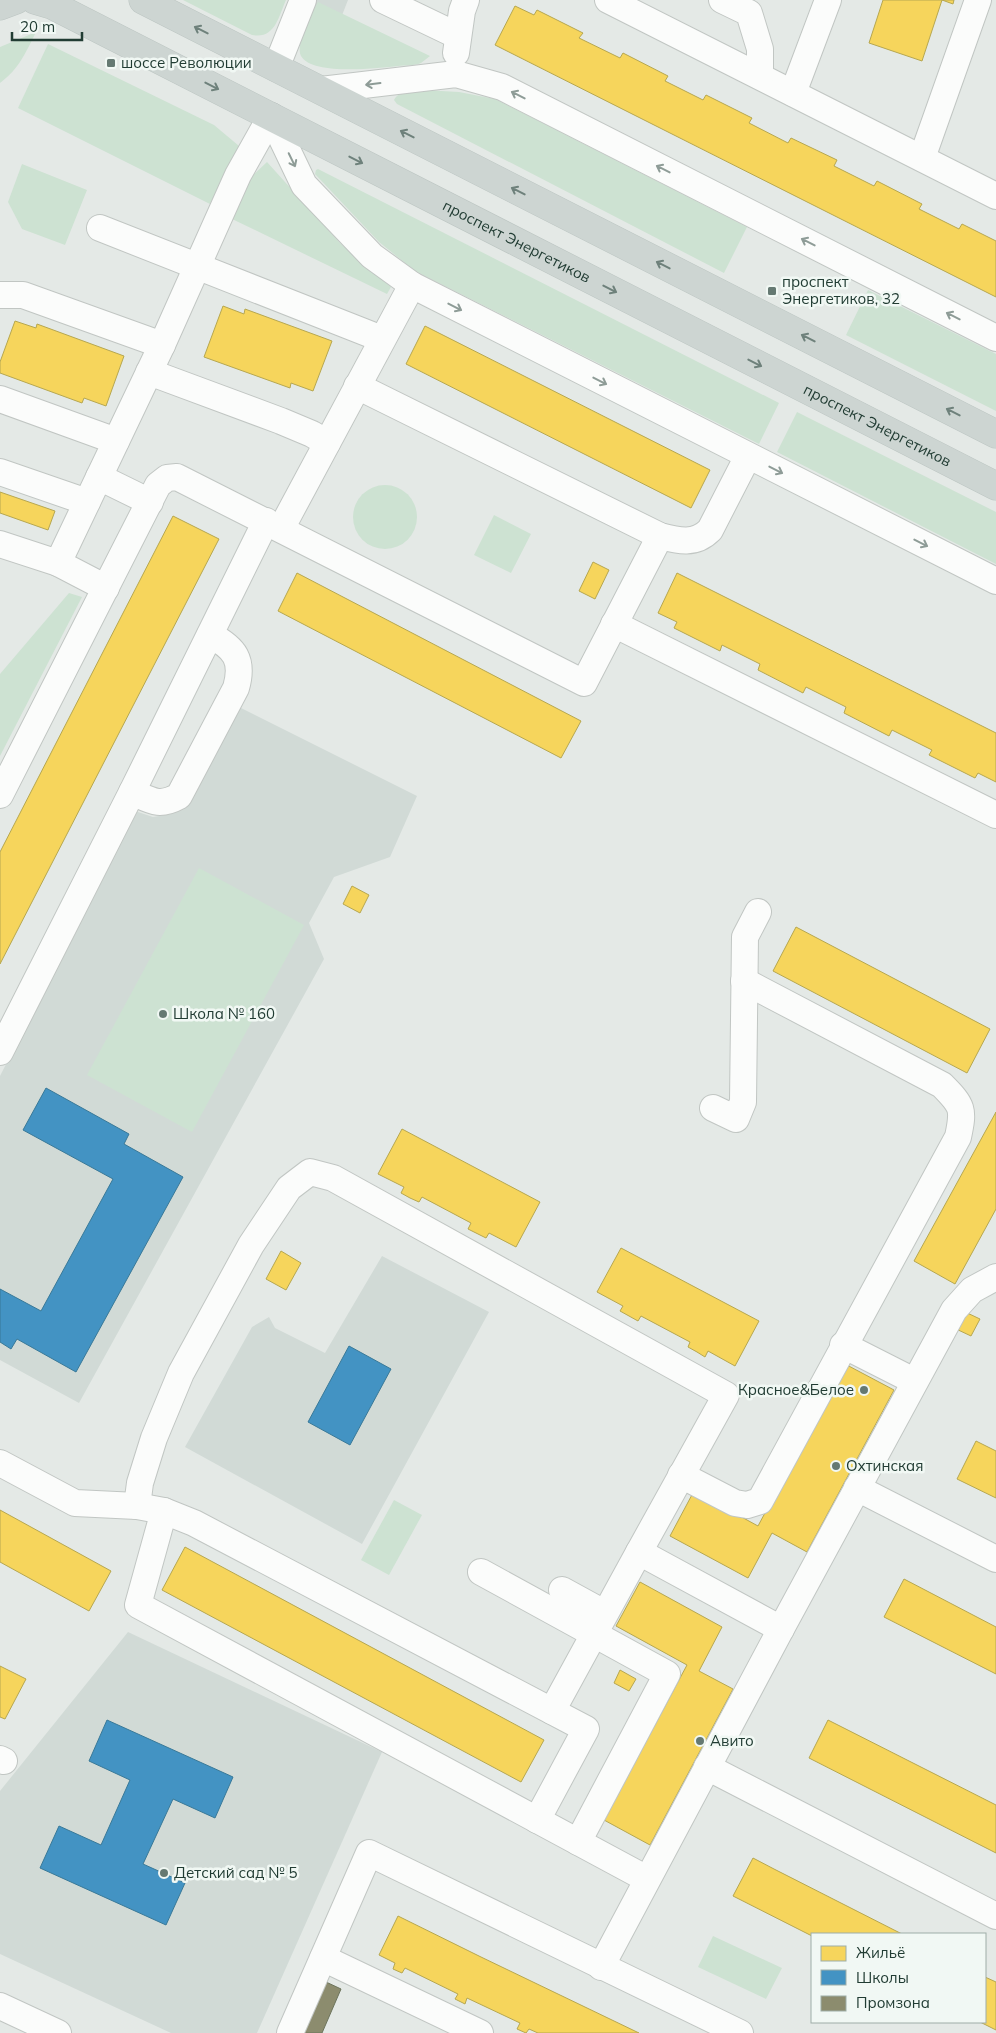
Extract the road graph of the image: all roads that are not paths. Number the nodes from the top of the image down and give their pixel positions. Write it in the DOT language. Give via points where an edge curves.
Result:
graph roads {
  1 [pos="16,0"];
  2 [pos="34,0"];
  3 [pos="143,0"];
  4 [pos="303,0"];
  5 [pos="383,0"];
  6 [pos="466,0"];
  7 [pos="722,0"];
  8 [pos="828,0"];
  9 [pos="978,0"];
  10 [pos="613,1"];
  11 [pos="0,6"];
  12 [pos="458,36"];
  13 [pos="276,68"];
  14 [pos="456,74"];
  15 [pos="760,76"];
  16 [pos="321,90"];
  17 [pos="793,93"];
  18 [pos="271,116"];
  19 [pos="922,158"];
  20 [pos="996,196"];
  21 [pos="100,228"];
  22 [pos="197,265"];
  23 [pos="412,285"];
  24 [pos="0,295"];
  25 [pos="996,338"];
  26 [pos="382,339"];
  27 [pos="162,345"];
  28 [pos="149,372"];
  29 [pos="358,386"];
  30 [pos="0,399"];
  31 [pos="996,434"];
  32 [pos="116,441"];
  33 [pos="327,442"];
  34 [pos="748,456"];
  35 [pos="0,472"];
  36 [pos="99,477"];
  37 [pos="996,486"];
  38 [pos="87,502"];
  39 [pos="150,502"];
  40 [pos="274,525"];
  41 [pos="660,536"];
  42 [pos="0,544"];
  43 [pos="58,563"];
  44 [pos="996,581"];
  45 [pos="106,588"];
  46 [pos="614,624"];
  47 [pos="210,635"];
  48 [pos="132,792"];
  49 [pos="0,795"];
  50 [pos="996,815"];
  51 [pos="758,912"];
  52 [pos="744,981"];
  53 [pos="0,1052"];
  54 [pos="712,1108"];
  55 [pos="996,1277"];
  56 [pos="843,1345"];
  57 [pos="914,1381"];
  58 [pos="0,1463"];
  59 [pos="681,1475"];
  60 [pos="857,1488"];
  61 [pos="137,1506"];
  62 [pos="164,1511"];
  63 [pos="639,1552"];
  64 [pos="996,1559"];
  65 [pos="481,1572"];
  66 [pos="562,1590"];
  67 [pos="599,1623"];
  68 [pos="781,1629"];
  69 [pos="552,1711"];
  70 [pos="707,1767"];
  71 [pos="537,1820"];
  72 [pos="578,1842"];
  73 [pos="647,1879"];
  74 [pos="996,1916"];
  75 [pos="323,1958"];
  76 [pos="601,1967"];
  77 [pos="0,2006"];
  78 [pos="58,2033"];
  79 [pos="290,2033"];
  80 [pos="480,2033"];
  81 [pos="740,2033"];
  1 -- 11 [label="main road"];
  2 -- 18 [label="main road, проспект Энергетиков, one-way" via="52,4"];
  13 -- 3 [label="main road, one-way"];
  4 -- 13 [label="street"];
  5 -- 12 [label="street"];
  6 -- 12 [label="street"];
  7 -- 15 [label="street" via="748,12 760,49"];
  8 -- 17 [label="street"];
  9 -- 19 [label="street"];
  10 -- 15 [label="street"];
  12 -- 14 [label="street"];
  13 -- 16 [label="main road"];
  14 -- 16 [label="street, one-way"];
  25 -- 14 [label="street, one-way" via="502,86"];
  15 -- 17 [label="street"];
  31 -- 16 [label="main road, one-way"];
  17 -- 19 [label="street"];
  18 -- 22 [label="street" via="238,175"];
  18 -- 23 [label="street, one-way" via="304,185 372,256"];
  18 -- 37 [label="main road, проспект Энергетиков, one-way"];
  19 -- 20 [label="street"];
  21 -- 22 [label="street"];
  22 -- 26 [label="street"];
  22 -- 27 [label="street"];
  23 -- 26 [label="street"];
  23 -- 34 [label="street, one-way"];
  24 -- 27 [label="street" via="22,295"];
  26 -- 29 [label="street"];
  27 -- 28 [label="street"];
  28 -- 32 [label="street"];
  28 -- 33 [label="street" via="281,421"];
  29 -- 33 [label="street"];
  29 -- 41 [label="street"];
  30 -- 32 [label="street"];
  32 -- 36 [label="street"];
  33 -- 40 [label="street"];
  34 -- 41 [label="street" via="704,537 679,541"];
  34 -- 44 [label="street, one-way"];
  35 -- 38 [label="street"];
  36 -- 38 [label="street"];
  36 -- 39 [label="street"];
  38 -- 43 [label="street"];
  39 -- 40 [label="street" via="158,485 167,478 177,477"];
  39 -- 45 [label="street"];
  40 -- 46 [label="street" via="584,683"];
  40 -- 47 [label="street"];
  41 -- 46 [label="street"];
  42 -- 43 [label="street"];
  43 -- 45 [label="street"];
  45 -- 49 [label="street"];
  46 -- 50 [label="street"];
  47 -- 48 [label="street"];
  47 -- 48 [label="street" via="226,643 235,653 240,676 236,688 179,796 167,802 154,802"];
  48 -- 53 [label="street"];
  51 -- 52 [label="street" via="745,937"];
  52 -- 54 [label="street" via="743,1102 736,1119"];
  52 -- 56 [label="street" via="942,1085 956,1099 963,1115 958,1137"];
  55 -- 57 [label="street" via="972,1290 954,1310"];
  56 -- 57 [label="street"];
  56 -- 59 [label="street" via="760,1500 747,1505 735,1503"];
  57 -- 60 [label="street"];
  58 -- 61 [label="street" via="76,1502"];
  59 -- 61 [label="street" via="726,1395 333,1178 310,1172 289,1188 251,1245 181,1373 154,1438 140,1483"];
  59 -- 63 [label="street"];
  60 -- 64 [label="street"];
  60 -- 68 [label="street"];
  61 -- 62 [label="street"];
  62 -- 69 [label="street"];
  62 -- 71 [label="street" via="138,1606"];
  63 -- 67 [label="street"];
  63 -- 68 [label="street"];
  65 -- 67 [label="street"];
  66 -- 67 [label="street"];
  67 -- 69 [label="street"];
  67 -- 72 [label="street" via="668,1674"];
  68 -- 70 [label="street"];
  69 -- 71 [label="street" via="586,1729"];
  70 -- 73 [label="street"];
  70 -- 74 [label="street"];
  71 -- 72 [label="street"];
  72 -- 73 [label="street"];
  73 -- 76 [label="street"];
  75 -- 76 [label="street" via="369,1853"];
  75 -- 79 [label="street"];
  75 -- 80 [label="street"];
  76 -- 81 [label="street"];
  77 -- 78 [label="street"];
}
